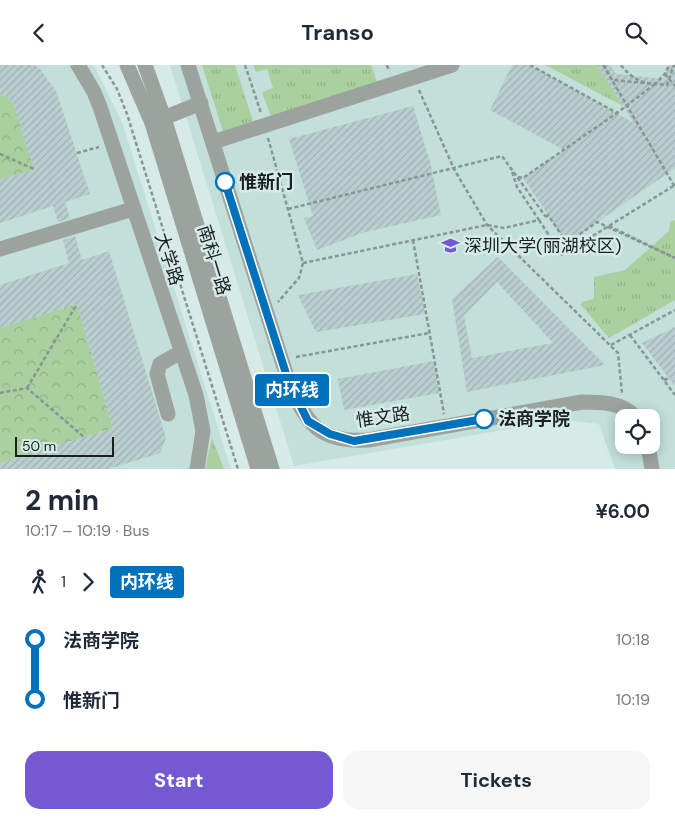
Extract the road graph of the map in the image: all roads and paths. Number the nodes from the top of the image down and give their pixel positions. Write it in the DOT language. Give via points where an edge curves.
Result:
graph roads {
  1 [pos="78,65"];
  2 [pos="102,65"];
  3 [pos="127,65"];
  4 [pos="145,65"];
  5 [pos="188,65"];
  6 [pos="245,65"];
  7 [pos="452,65"];
  8 [pos="530,65"];
  9 [pos="604,65"];
  10 [pos="621,65"];
  11 [pos="669,65"];
  12 [pos="674,65"];
  13 [pos="665,73"];
  14 [pos="414,77"];
  15 [pos="655,84"];
  16 [pos="675,86"];
  17 [pos="201,103"];
  18 [pos="628,106"];
  19 [pos="617,113"];
  20 [pos="158,120"];
  21 [pos="265,126"];
  22 [pos="213,142"];
  23 [pos="112,143"];
  24 [pos="77,153"];
  25 [pos="0,154"];
  26 [pos="511,168"];
  27 [pos="34,169"];
  28 [pos="454,169"];
  29 [pos="518,177"];
  30 [pos="675,186"];
  31 [pos="133,209"];
  32 [pos="288,209"];
  33 [pos="539,220"];
  34 [pos="487,225"];
  35 [pos="609,227"];
  36 [pos="413,240"];
  37 [pos="0,249"];
  38 [pos="675,258"];
  39 [pos="303,263"];
  40 [pos="77,304"];
  41 [pos="274,305"];
  42 [pos="675,310"];
  43 [pos="430,333"];
  44 [pos="630,335"];
  45 [pos="610,345"];
  46 [pos="181,352"];
  47 [pos="291,358"];
  48 [pos="669,378"];
  49 [pos="664,380"];
  50 [pos="27,388"];
  51 [pos="0,393"];
  52 [pos="622,395"];
  53 [pos="675,395"];
  54 [pos="628,409"];
  55 [pos="168,414"];
  56 [pos="444,415"];
  57 [pos="84,437"];
  58 [pos="650,454"];
  59 [pos="197,469"];
  60 [pos="238,469"];
  61 [pos="258,469"];
  62 [pos="272,469"];
  63 [pos="652,469"];
  1 -- 23 [label="street, 大学路" via="94,92"];
  2 -- 60 [label="path" via="118,89 127,114"];
  3 -- 20 [label="street, 南科一路"];
  4 -- 20 [label="street, 南科一路"];
  5 -- 17 [label="street, 惟文路"];
  6 -- 21 [label="path"];
  7 -- 14 [label="street"];
  8 -- 19 [label="path"];
  9 -- 15 [label="path, bridge" via="612,80"];
  9 -- 18 [label="path"];
  10 -- 15 [label="path" via="641,83"];
  11 -- 13 [label="path"];
  12 -- 15 [label="path, bridge" via="666,85"];
  13 -- 15 [label="path"];
  13 -- 16 [label="path"];
  14 -- 21 [label="street"];
  14 -- 28 [label="path"];
  15 -- 18 [label="path"];
  17 -- 20 [label="street"];
  17 -- 22 [label="street, 惟文路"];
  18 -- 19 [label="path"];
  18 -- 30 [label="path"];
  19 -- 29 [label="path" via="523,177"];
  20 -- 61 [label="street, 南科一路"];
  20 -- 62 [label="street, 南科一路"];
  21 -- 22 [label="street"];
  21 -- 32 [label="path"];
  22 -- 54 [label="street, 惟文路" via="289,383 308,421 318,429 341,439 368,440 582,402 607,402"];
  23 -- 24 [label="path"];
  23 -- 31 [label="street, 大学路"];
  25 -- 27 [label="path"];
  26 -- 28 [label="path" via="502,156"];
  26 -- 29 [label="path"];
  26 -- 33 [label="path" via="517,187"];
  28 -- 32 [label="path"];
  28 -- 34 [label="path"];
  29 -- 35 [label="path, bridge" via="567,243 597,222"];
  30 -- 35 [label="path"];
  31 -- 37 [label="street"];
  31 -- 46 [label="street, 大学路"];
  32 -- 39 [label="path"];
  33 -- 34 [label="path" via="504,228"];
  33 -- 35 [label="path" via="562,255"];
  34 -- 36 [label="path"];
  34 -- 45 [label="path"];
  35 -- 38 [label="path"];
  36 -- 39 [label="path"];
  36 -- 43 [label="path"];
  39 -- 41 [label="path" via="299,277"];
  40 -- 50 [label="path"];
  42 -- 44 [label="path"];
  43 -- 47 [label="path"];
  43 -- 56 [label="path"];
  44 -- 45 [label="path"];
  44 -- 49 [label="path"];
  45 -- 52 [label="path" via="618,353"];
  46 -- 55 [label="street" via="160,364 157,374"];
  46 -- 59 [label="street, 大学路" via="201,412 203,444"];
  48 -- 49 [label="path"];
  49 -- 53 [label="path"];
  50 -- 51 [label="path"];
  50 -- 57 [label="path"];
  58 -- 63 [label="street"];
}
